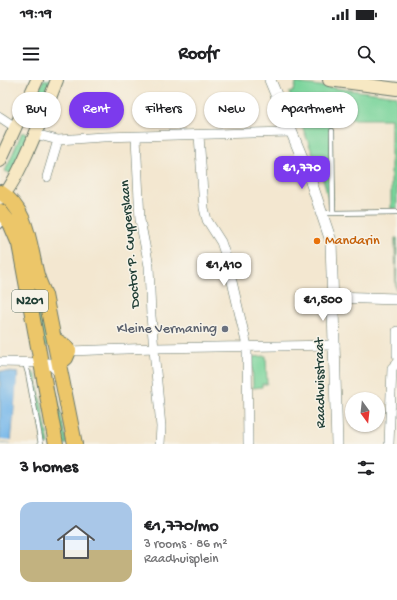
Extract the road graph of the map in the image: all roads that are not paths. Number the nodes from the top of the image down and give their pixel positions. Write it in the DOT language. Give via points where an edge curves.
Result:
graph roads {
  1 [pos="37,80"];
  2 [pos="57,80"];
  3 [pos="270,80"];
  4 [pos="329,80"];
  5 [pos="397,89"];
  6 [pos="31,92"];
  7 [pos="0,117"];
  8 [pos="12,125"];
  9 [pos="15,128"];
  10 [pos="332,131"];
  11 [pos="291,132"];
  12 [pos="35,134"];
  13 [pos="199,135"];
  14 [pos="136,137"];
  15 [pos="58,140"];
  16 [pos="0,161"];
  17 [pos="47,177"];
  18 [pos="2,195"];
  19 [pos="394,212"];
  20 [pos="328,213"];
  21 [pos="0,220"];
  22 [pos="334,297"];
  23 [pos="397,300"];
  24 [pos="397,331"];
  25 [pos="335,345"];
  26 [pos="247,346"];
  27 [pos="154,348"];
  28 [pos="397,355"];
  29 [pos="62,359"];
  30 [pos="0,362"];
  31 [pos="25,363"];
  32 [pos="41,363"];
  33 [pos="397,363"];
  34 [pos="41,444"];
  35 [pos="56,444"];
  36 [pos="75,444"];
  37 [pos="160,444"];
  38 [pos="248,444"];
  39 [pos="338,444"];
  40 [pos="389,444"];
  1 -- 6 [label="main road"];
  2 -- 12 [label="main road"];
  3 -- 11 [label="street, Raadhuisstraat"];
  4 -- 5 [label="main road"];
  7 -- 8 [label="street"];
  9 -- 16 [label="main road"];
  10 -- 20 [label="lane"];
  11 -- 13 [label="street"];
  11 -- 20 [label="street, Raadhuisstraat"];
  12 -- 15 [label="street"];
  12 -- 18 [label="main road" via="15,180"];
  13 -- 14 [label="street"];
  13 -- 26 [label="street" via="204,208 207,220 221,242 227,260"];
  14 -- 15 [label="street"];
  14 -- 27 [label="street, Doctor P. Cuyperslaan" via="140,220 150,266"];
  15 -- 17 [label="street"];
  18 -- 29 [label="main road, N201" via="22,216 29,232 37,276 45,295 54,339"];
  19 -- 20 [label="lane"];
  20 -- 22 [label="street, Raadhuisstraat"];
  21 -- 32 [label="main road, N201" via="10,223 19,244"];
  22 -- 23 [label="street"];
  22 -- 25 [label="street, Raadhuisstraat"];
  24 -- 28 [label="street"];
  25 -- 26 [label="street"];
  25 -- 39 [label="street, Raadhuisstraat"];
  26 -- 27 [label="street"];
  26 -- 38 [label="street"];
  27 -- 29 [label="street"];
  27 -- 37 [label="street, Doctor P. Cuyperslaan" via="161,426"];
  29 -- 32 [label="lane"];
  29 -- 32 [label="street" via="52,364"];
  29 -- 36 [label="main road, N201"];
  30 -- 31 [label="street"];
  31 -- 32 [label="street"];
  31 -- 34 [label="lane"];
  32 -- 35 [label="main road, N201"];
  33 -- 40 [label="street" via="392,368"];
}
